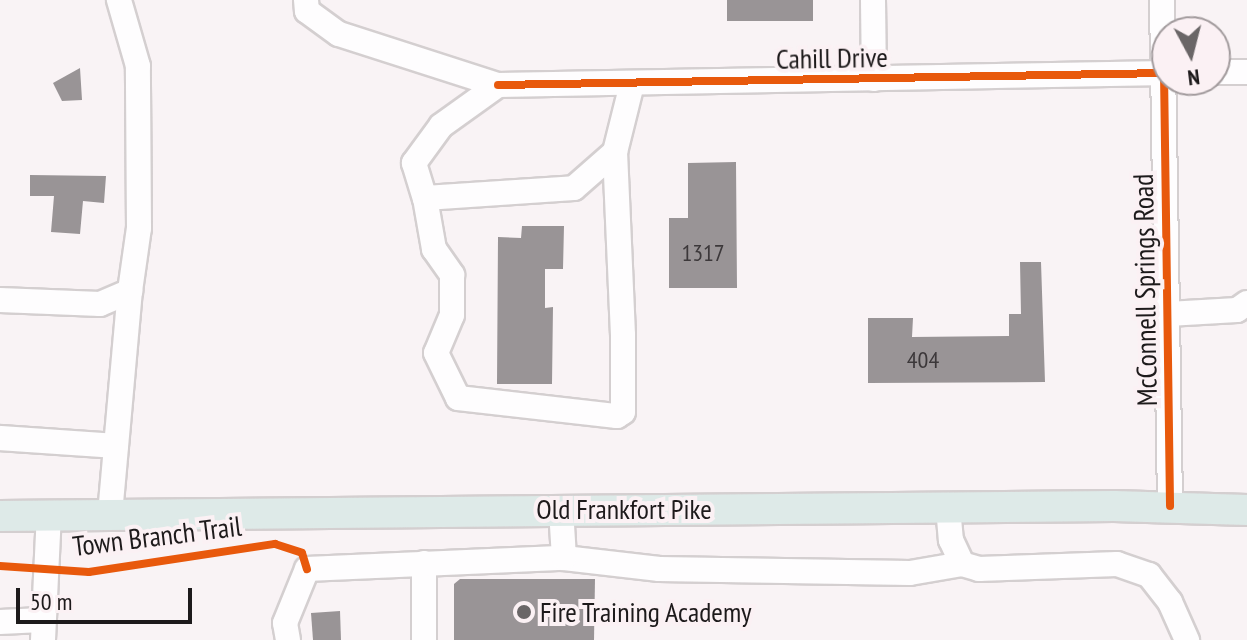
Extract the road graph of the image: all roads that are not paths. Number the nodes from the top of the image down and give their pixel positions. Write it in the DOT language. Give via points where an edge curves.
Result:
graph roads {
  1 [pos="119,0"];
  2 [pos="306,0"];
  3 [pos="873,0"];
  4 [pos="1151,73"];
  5 [pos="874,79"];
  6 [pos="632,84"];
  7 [pos="498,85"];
  8 [pos="1166,96"];
  9 [pos="615,152"];
  10 [pos="425,198"];
  11 [pos="130,291"];
  12 [pos="0,300"];
  13 [pos="1247,303"];
  14 [pos="1168,314"];
  15 [pos="0,438"];
  16 [pos="116,446"];
  17 [pos="1170,506"];
  18 [pos="948,507"];
  19 [pos="561,509"];
  20 [pos="1247,510"];
  21 [pos="110,514"];
  22 [pos="49,515"];
  23 [pos="0,516"];
  24 [pos="564,558"];
  25 [pos="424,563"];
  26 [pos="962,564"];
  27 [pos="0,622"];
  28 [pos="42,630"];
  29 [pos="288,640"];
  30 [pos="424,640"];
  31 [pos="1187,640"];
  1 -- 11 [label="street" via="138,66 139,228"];
  2 -- 7 [label="street, Cahill Drive" via="307,11 339,34"];
  3 -- 5 [label="street"];
  4 -- 5 [label="street, Cahill Drive"];
  5 -- 6 [label="street, Cahill Drive"];
  6 -- 7 [label="street, Cahill Drive"];
  6 -- 9 [label="street"];
  7 -- 10 [label="street" via="441,126 414,163"];
  8 -- 14 [label="street, McConnell Springs Road"];
  9 -- 10 [label="street" via="574,188"];
  9 -- 10 [label="street" via="623,335 623,412 617,416 458,398 436,353 452,315 452,275 434,249"];
  11 -- 12 [label="street" via="100,304"];
  11 -- 16 [label="street"];
  13 -- 14 [label="street" via="1237,310"];
  14 -- 17 [label="street, McConnell Springs Road"];
  15 -- 16 [label="street"];
  16 -- 21 [label="street"];
  17 -- 18 [label="main road, Old Frankfort Pike"];
  17 -- 20 [label="main road, Old Frankfort Pike"];
  18 -- 19 [label="main road, Old Frankfort Pike"];
  18 -- 26 [label="street" via="951,540"];
  19 -- 21 [label="main road, Old Frankfort Pike"];
  19 -- 24 [label="street"];
  21 -- 22 [label="main road, Old Frankfort Pike"];
  22 -- 23 [label="main road, Old Frankfort Pike"];
  22 -- 28 [label="street"];
  24 -- 25 [label="street"];
  24 -- 26 [label="street" via="659,569 910,573"];
  25 -- 29 [label="street" via="307,569 285,623"];
  25 -- 30 [label="street"];
  26 -- 31 [label="street" via="979,569 1127,567 1149,575 1170,602"];
  27 -- 28 [label="street"];
}
